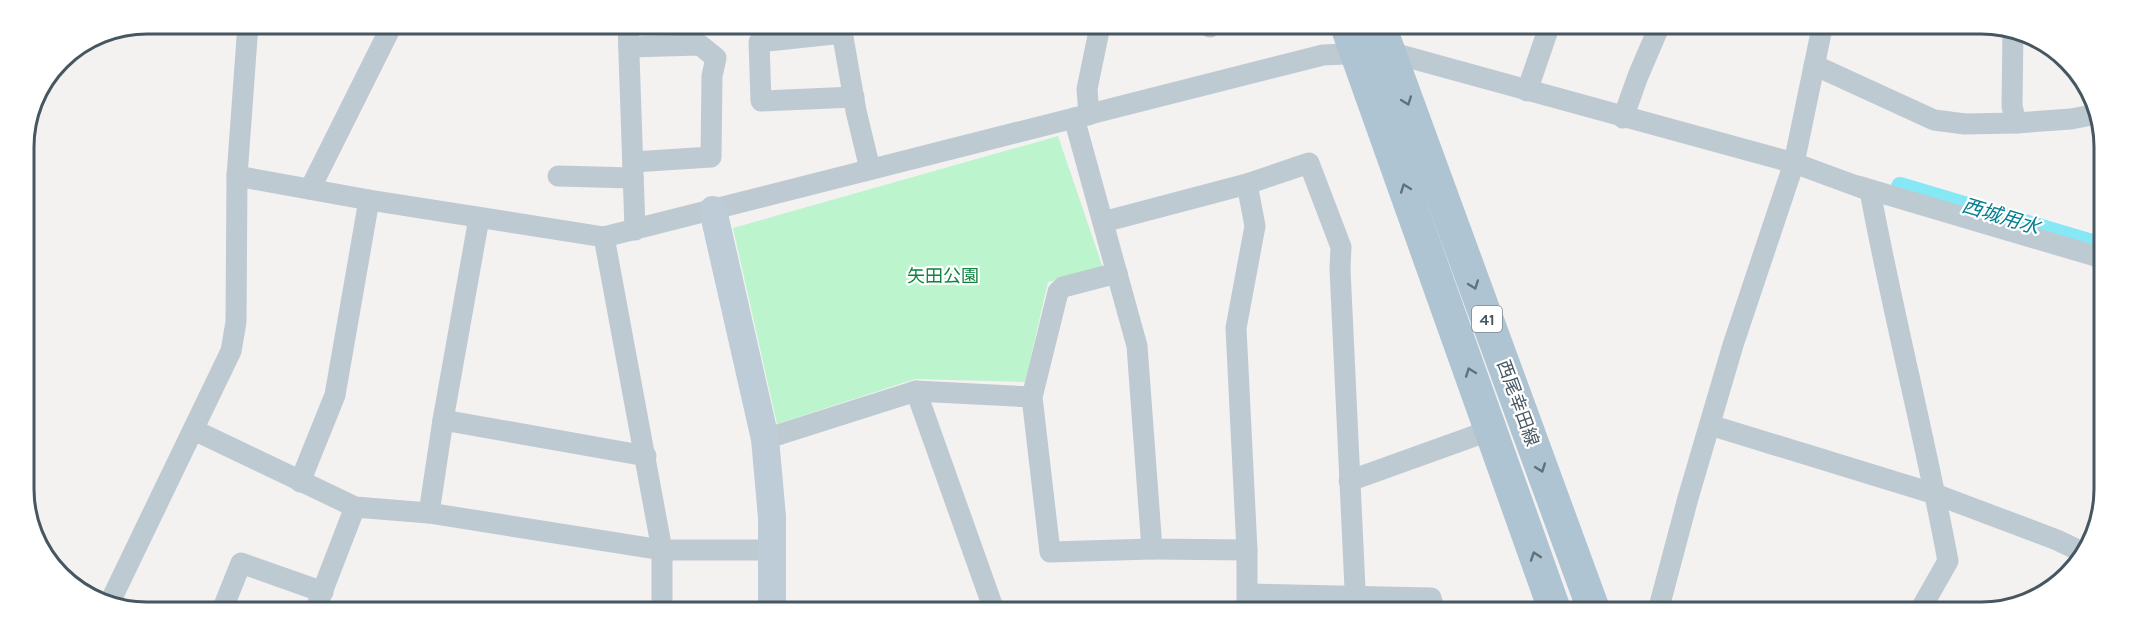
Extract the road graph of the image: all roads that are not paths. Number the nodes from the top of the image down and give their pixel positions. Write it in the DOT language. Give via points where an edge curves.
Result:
graph roads {
  1 [pos="1098,34"];
  2 [pos="1547,34"];
  3 [pos="1656,34"];
  4 [pos="1821,34"];
  5 [pos="247,35"];
  6 [pos="387,35"];
  7 [pos="628,35"];
  8 [pos="806,35"];
  9 [pos="843,35"];
  10 [pos="2013,39"];
  11 [pos="1352,40"];
  12 [pos="1384,40"];
  13 [pos="629,47"];
  14 [pos="1814,65"];
  15 [pos="1527,91"];
  16 [pos="854,97"];
  17 [pos="2089,115"];
  18 [pos="1082,116"];
  19 [pos="1623,118"];
  20 [pos="2016,123"];
  21 [pos="1794,163"];
  22 [pos="870,168"];
  23 [pos="633,170"];
  24 [pos="237,176"];
  25 [pos="558,176"];
  26 [pos="1844,182"];
  27 [pos="1247,184"];
  28 [pos="310,189"];
  29 [pos="369,201"];
  30 [pos="713,210"];
  31 [pos="479,218"];
  32 [pos="1103,222"];
  33 [pos="635,230"];
  34 [pos="603,237"];
  35 [pos="2094,256"];
  36 [pos="1117,273"];
  37 [pos="916,391"];
  38 [pos="1032,397"];
  39 [pos="443,420"];
  40 [pos="1710,425"];
  41 [pos="194,430"];
  42 [pos="1491,430"];
  43 [pos="765,439"];
  44 [pos="646,456"];
  45 [pos="1349,481"];
  46 [pos="300,482"];
  47 [pos="1935,494"];
  48 [pos="355,507"];
  49 [pos="429,513"];
  50 [pos="1152,549"];
  51 [pos="2076,549"];
  52 [pos="662,550"];
  53 [pos="774,550"];
  54 [pos="1247,550"];
  55 [pos="113,596"];
  56 [pos="320,600"];
  57 [pos="1356,601"];
  58 [pos="1381,601"];
  59 [pos="1432,601"];
  60 [pos="1552,601"];
  61 [pos="1590,601"];
  62 [pos="1661,601"];
  63 [pos="1925,601"];
  64 [pos="225,602"];
  65 [pos="662,602"];
  66 [pos="772,602"];
  67 [pos="991,602"];
  68 [pos="1247,602"];
  1 -- 18 [label="street"];
  2 -- 15 [label="street"];
  3 -- 19 [label="street"];
  4 -- 14 [label="street"];
  5 -- 24 [label="street"];
  6 -- 28 [label="street"];
  7 -- 13 [label="street"];
  8 -- 16 [label="street" via="759,42 761,101"];
  9 -- 16 [label="street"];
  10 -- 20 [label="street" via="2012,106"];
  11 -- 12 [label="street"];
  11 -- 18 [label="street" via="1323,55"];
  42 -- 11 [label="main road, 西尾幸田線 / 41, one-way"];
  12 -- 15 [label="street"];
  12 -- 61 [label="main road, 西尾幸田線 / 41, one-way"];
  13 -- 23 [label="street"];
  13 -- 23 [label="street" via="700,45 716,58 712,76 711,157"];
  14 -- 20 [label="street" via="1934,120"];
  14 -- 21 [label="street"];
  15 -- 19 [label="street"];
  16 -- 22 [label="street"];
  17 -- 20 [label="street"];
  18 -- 22 [label="street"];
  18 -- 32 [label="street"];
  19 -- 21 [label="street"];
  21 -- 26 [label="street"];
  21 -- 40 [label="street"];
  22 -- 30 [label="street"];
  23 -- 25 [label="street"];
  23 -- 33 [label="street"];
  24 -- 28 [label="street"];
  24 -- 41 [label="street" via="236,322 231,351"];
  26 -- 35 [label="street"];
  26 -- 47 [label="street" via="1870,191"];
  27 -- 32 [label="street"];
  27 -- 45 [label="street" via="1309,163 1341,247"];
  27 -- 54 [label="street" via="1255,226 1236,328"];
  28 -- 29 [label="street"];
  29 -- 31 [label="street"];
  29 -- 46 [label="street" via="335,394"];
  30 -- 33 [label="street"];
  30 -- 43 [label="street"];
  31 -- 34 [label="street"];
  31 -- 39 [label="street"];
  32 -- 36 [label="street"];
  33 -- 34 [label="street"];
  34 -- 44 [label="street"];
  36 -- 38 [label="street" via="1063,287 1058,292"];
  36 -- 50 [label="street" via="1137,346"];
  37 -- 38 [label="street"];
  37 -- 43 [label="street"];
  37 -- 67 [label="street"];
  38 -- 50 [label="street" via="1050,552"];
  39 -- 44 [label="street"];
  39 -- 49 [label="street"];
  40 -- 47 [label="street"];
  40 -- 62 [label="street"];
  41 -- 46 [label="street"];
  41 -- 55 [label="street"];
  42 -- 45 [label="street"];
  60 -- 42 [label="main road, 西尾幸田線 / 41, one-way"];
  43 -- 53 [label="street"];
  44 -- 52 [label="street"];
  45 -- 57 [label="street"];
  46 -- 48 [label="street"];
  47 -- 51 [label="street"];
  47 -- 63 [label="street" via="1948,561"];
  48 -- 49 [label="street"];
  48 -- 56 [label="street"];
  49 -- 52 [label="street"];
  50 -- 54 [label="street"];
  52 -- 53 [label="street"];
  52 -- 65 [label="street"];
  53 -- 66 [label="street"];
  54 -- 68 [label="street"];
  56 -- 64 [label="street" via="241,563"];
  58 -- 59 [label="street" via="1431,598"];
}
